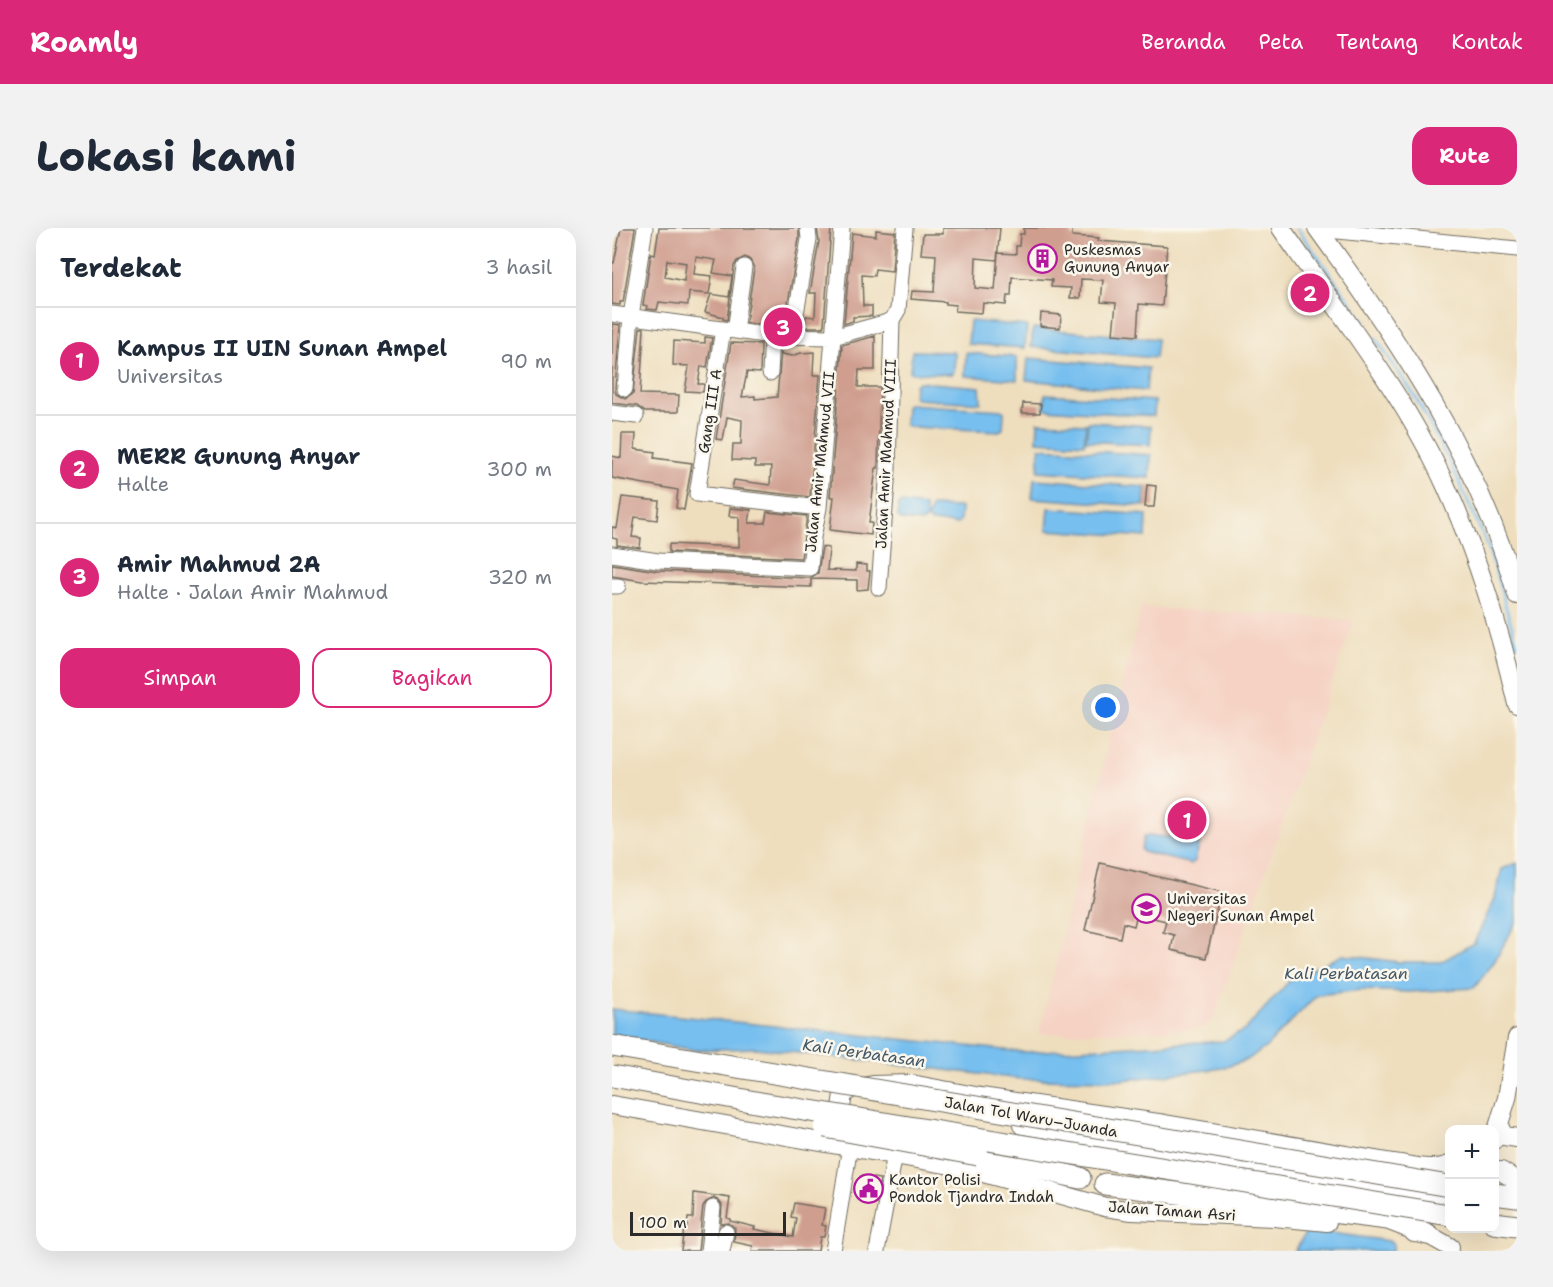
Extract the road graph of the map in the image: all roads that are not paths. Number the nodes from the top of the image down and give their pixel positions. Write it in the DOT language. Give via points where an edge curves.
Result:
graph roads {
  1 [pos="645,228"];
  2 [pos="842,228"];
  3 [pos="906,228"];
  4 [pos="1281,228"];
  5 [pos="1318,229"];
  6 [pos="808,230"];
  7 [pos="1517,249"];
  8 [pos="744,267"];
  9 [pos="612,314"];
  10 [pos="631,316"];
  11 [pos="892,320"];
  12 [pos="1385,324"];
  13 [pos="729,330"];
  14 [pos="772,336"];
  15 [pos="792,337"];
  16 [pos="833,337"];
  17 [pos="1359,340"];
  18 [pos="770,373"];
  19 [pos="624,389"];
  20 [pos="612,413"];
  21 [pos="636,416"];
  22 [pos="819,508"];
  23 [pos="612,554"];
  24 [pos="879,588"];
  25 [pos="1517,595"];
  26 [pos="1517,704"];
  27 [pos="1517,1038"];
  28 [pos="612,1046"];
  29 [pos="612,1055"];
  30 [pos="612,1076"];
  31 [pos="639,1081"];
  32 [pos="843,1094"];
  33 [pos="612,1105"];
  34 [pos="1496,1125"];
  35 [pos="1499,1134"];
  36 [pos="1517,1138"];
  37 [pos="842,1145"];
  38 [pos="895,1154"];
  39 [pos="1445,1167"];
  40 [pos="1499,1171"];
  41 [pos="1080,1178"];
  42 [pos="1516,1181"];
  43 [pos="1104,1184"];
  44 [pos="1499,1191"];
  45 [pos="1445,1195"];
  46 [pos="1445,1195"];
  47 [pos="1445,1196"];
  48 [pos="1445,1201"];
  49 [pos="713,1208"];
  50 [pos="1499,1224"];
  51 [pos="1517,1226"];
  52 [pos="726,1232"];
  53 [pos="1426,1234"];
  54 [pos="1452,1249"];
  55 [pos="708,1251"];
  56 [pos="722,1251"];
  57 [pos="833,1251"];
  58 [pos="878,1251"];
  1 -- 10 [label="street"];
  2 -- 16 [label="street, Jalan Amir Mahmud VII"];
  3 -- 11 [label="street, Jalan Amir Mahmud VIII" via="898,310"];
  4 -- 17 [label="main road"];
  5 -- 7 [label="street"];
  5 -- 12 [label="main road"];
  6 -- 15 [label="street"];
  8 -- 13 [label="street, Gang III A"];
  9 -- 10 [label="street"];
  10 -- 13 [label="street"];
  10 -- 19 [label="street"];
  11 -- 16 [label="street"];
  11 -- 24 [label="street, Jalan Amir Mahmud VIII" via="888,469"];
  12 -- 17 [label="main road"];
  12 -- 25 [label="main road" via="1434,402 1476,484"];
  13 -- 14 [label="street"];
  13 -- 22 [label="street, Gang III A" via="697,494"];
  14 -- 15 [label="street"];
  14 -- 18 [label="street"];
  15 -- 16 [label="street"];
  16 -- 22 [label="street, Jalan Amir Mahmud VII"];
  17 -- 26 [label="main road" via="1405,410 1444,483 1480,570 1502,638"];
  20 -- 21 [label="street"];
  22 -- 23 [label="street, Jalan Amir Mahmud VII" via="810,568 658,561"];
  27 -- 34 [label="main road" via="1507,1098"];
  28 -- 45 [label="highway, Jalan Tol Waru–Juanda, bridge"];
  29 -- 32 [label="main road"];
  30 -- 31 [label="highway, Jalan Tol Waru–Juanda, bridge"];
  31 -- 41 [label="highway, bridge" via="662,1093 724,1107"];
  31 -- 47 [label="highway, Jalan Tol Waru–Juanda, bridge" via="784,1107"];
  32 -- 37 [label="main road"];
  32 -- 39 [label="main road" via="873,1085 911,1084 1393,1163"];
  32 -- 46 [label="main road"];
  33 -- 37 [label="main road, Jalan Taman Asri"];
  35 -- 36 [label="main road"];
  37 -- 38 [label="main road, Jalan Taman Asri"];
  37 -- 57 [label="street"];
  38 -- 53 [label="main road, Jalan Taman Asri" via="974,1170 1123,1210 1274,1216"];
  38 -- 58 [label="street"];
  40 -- 42 [label="main road"];
  42 -- 44 [label="highway"];
  43 -- 53 [label="highway" via="1388,1219"];
  48 -- 54 [label="main road" via="1439,1210 1439,1223"];
  49 -- 55 [label="street"];
  50 -- 51 [label="highway"];
  52 -- 56 [label="street"];
  53 -- 54 [label="main road, Jalan Taman Asri"];
}
